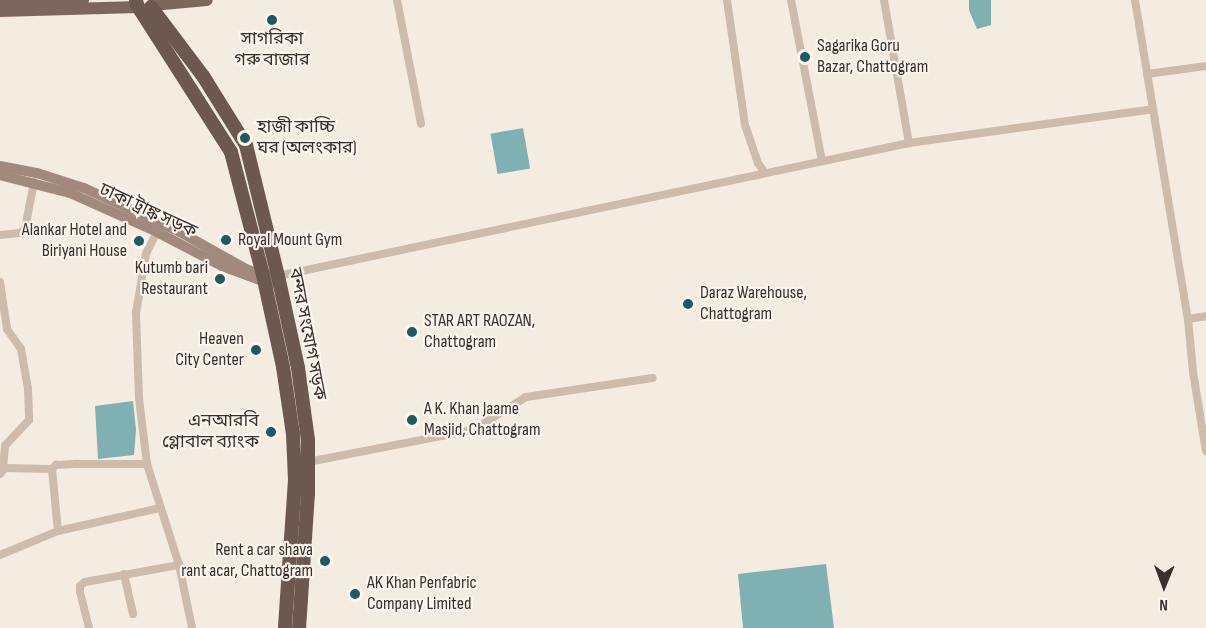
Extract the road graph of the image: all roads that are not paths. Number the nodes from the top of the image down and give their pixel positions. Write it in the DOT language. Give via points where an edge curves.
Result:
graph roads {
  1 [pos="82,0"];
  2 [pos="207,0"];
  3 [pos="397,0"];
  4 [pos="727,0"];
  5 [pos="791,0"];
  6 [pos="884,0"];
  7 [pos="1135,0"];
  8 [pos="0,1"];
  9 [pos="190,1"];
  10 [pos="146,5"];
  11 [pos="0,11"];
  12 [pos="1206,66"];
  13 [pos="1148,74"];
  14 [pos="1153,109"];
  15 [pos="421,124"];
  16 [pos="909,143"];
  17 [pos="822,161"];
  18 [pos="0,166"];
  19 [pos="765,173"];
  20 [pos="0,175"];
  21 [pos="34,182"];
  22 [pos="157,232"];
  23 [pos="0,235"];
  24 [pos="263,279"];
  25 [pos="279,280"];
  26 [pos="0,282"];
  27 [pos="1206,316"];
  28 [pos="1188,319"];
  29 [pos="652,378"];
  30 [pos="1206,451"];
  31 [pos="308,462"];
  32 [pos="147,464"];
  33 [pos="52,469"];
  34 [pos="1,471"];
  35 [pos="160,508"];
  36 [pos="58,531"];
  37 [pos="0,555"];
  38 [pos="179,565"];
  39 [pos="124,574"];
  40 [pos="133,614"];
  41 [pos="89,628"];
  42 [pos="192,628"];
  43 [pos="285,628"];
  44 [pos="299,628"];
  1 -- 8 [label="main road"];
  2 -- 9 [label="main road"];
  3 -- 15 [label="street"];
  4 -- 19 [label="street" via="745,125"];
  5 -- 17 [label="street"];
  6 -- 16 [label="street"];
  7 -- 13 [label="street"];
  9 -- 10 [label="main road"];
  10 -- 11 [label="main road"];
  10 -- 24 [label="highway, বন্দর সংযোগ সড়ক" via="231,152"];
  10 -- 25 [label="highway, বন্দর সংযোগ সড়ক" via="203,76 246,145"];
  12 -- 13 [label="street"];
  13 -- 14 [label="street"];
  14 -- 16 [label="street"];
  14 -- 28 [label="street"];
  16 -- 17 [label="street"];
  17 -- 19 [label="street"];
  18 -- 24 [label="main road, ঢাকা ট্রাঙ্ক সড়ক" via="37,172 84,188 180,232"];
  19 -- 25 [label="street"];
  20 -- 21 [label="main road, ঢাকা ট্রাঙ্ক সড়ক"];
  21 -- 22 [label="main road, ঢাকা ট্রাঙ্ক সড়ক" via="70,193"];
  21 -- 23 [label="street" via="25,229"];
  22 -- 24 [label="main road, ঢাকা ট্রাঙ্ক সড়ক" via="222,266"];
  22 -- 32 [label="street" via="146,255 136,314 139,398"];
  24 -- 25 [label="main road, ঢাকা ট্রাঙ্ক সড়ক"];
  24 -- 43 [label="highway, বন্দর সংযোগ সড়ক" via="283,367 292,434 294,480"];
  25 -- 31 [label="highway, বন্দর সংযোগ সড়ক" via="298,368"];
  26 -- 34 [label="street" via="7,329 21,349 29,420 4,446"];
  27 -- 28 [label="street"];
  28 -- 30 [label="street"];
  29 -- 31 [label="street" via="525,397 473,430"];
  31 -- 44 [label="highway, বন্দর সংযোগ সড়ক"];
  32 -- 33 [label="street" via="56,465"];
  32 -- 35 [label="street"];
  33 -- 34 [label="street"];
  33 -- 36 [label="street"];
  35 -- 36 [label="street"];
  35 -- 38 [label="street"];
  36 -- 37 [label="street"];
  38 -- 39 [label="street"];
  38 -- 42 [label="street"];
  39 -- 40 [label="street"];
  39 -- 41 [label="street" via="80,586"];
}
